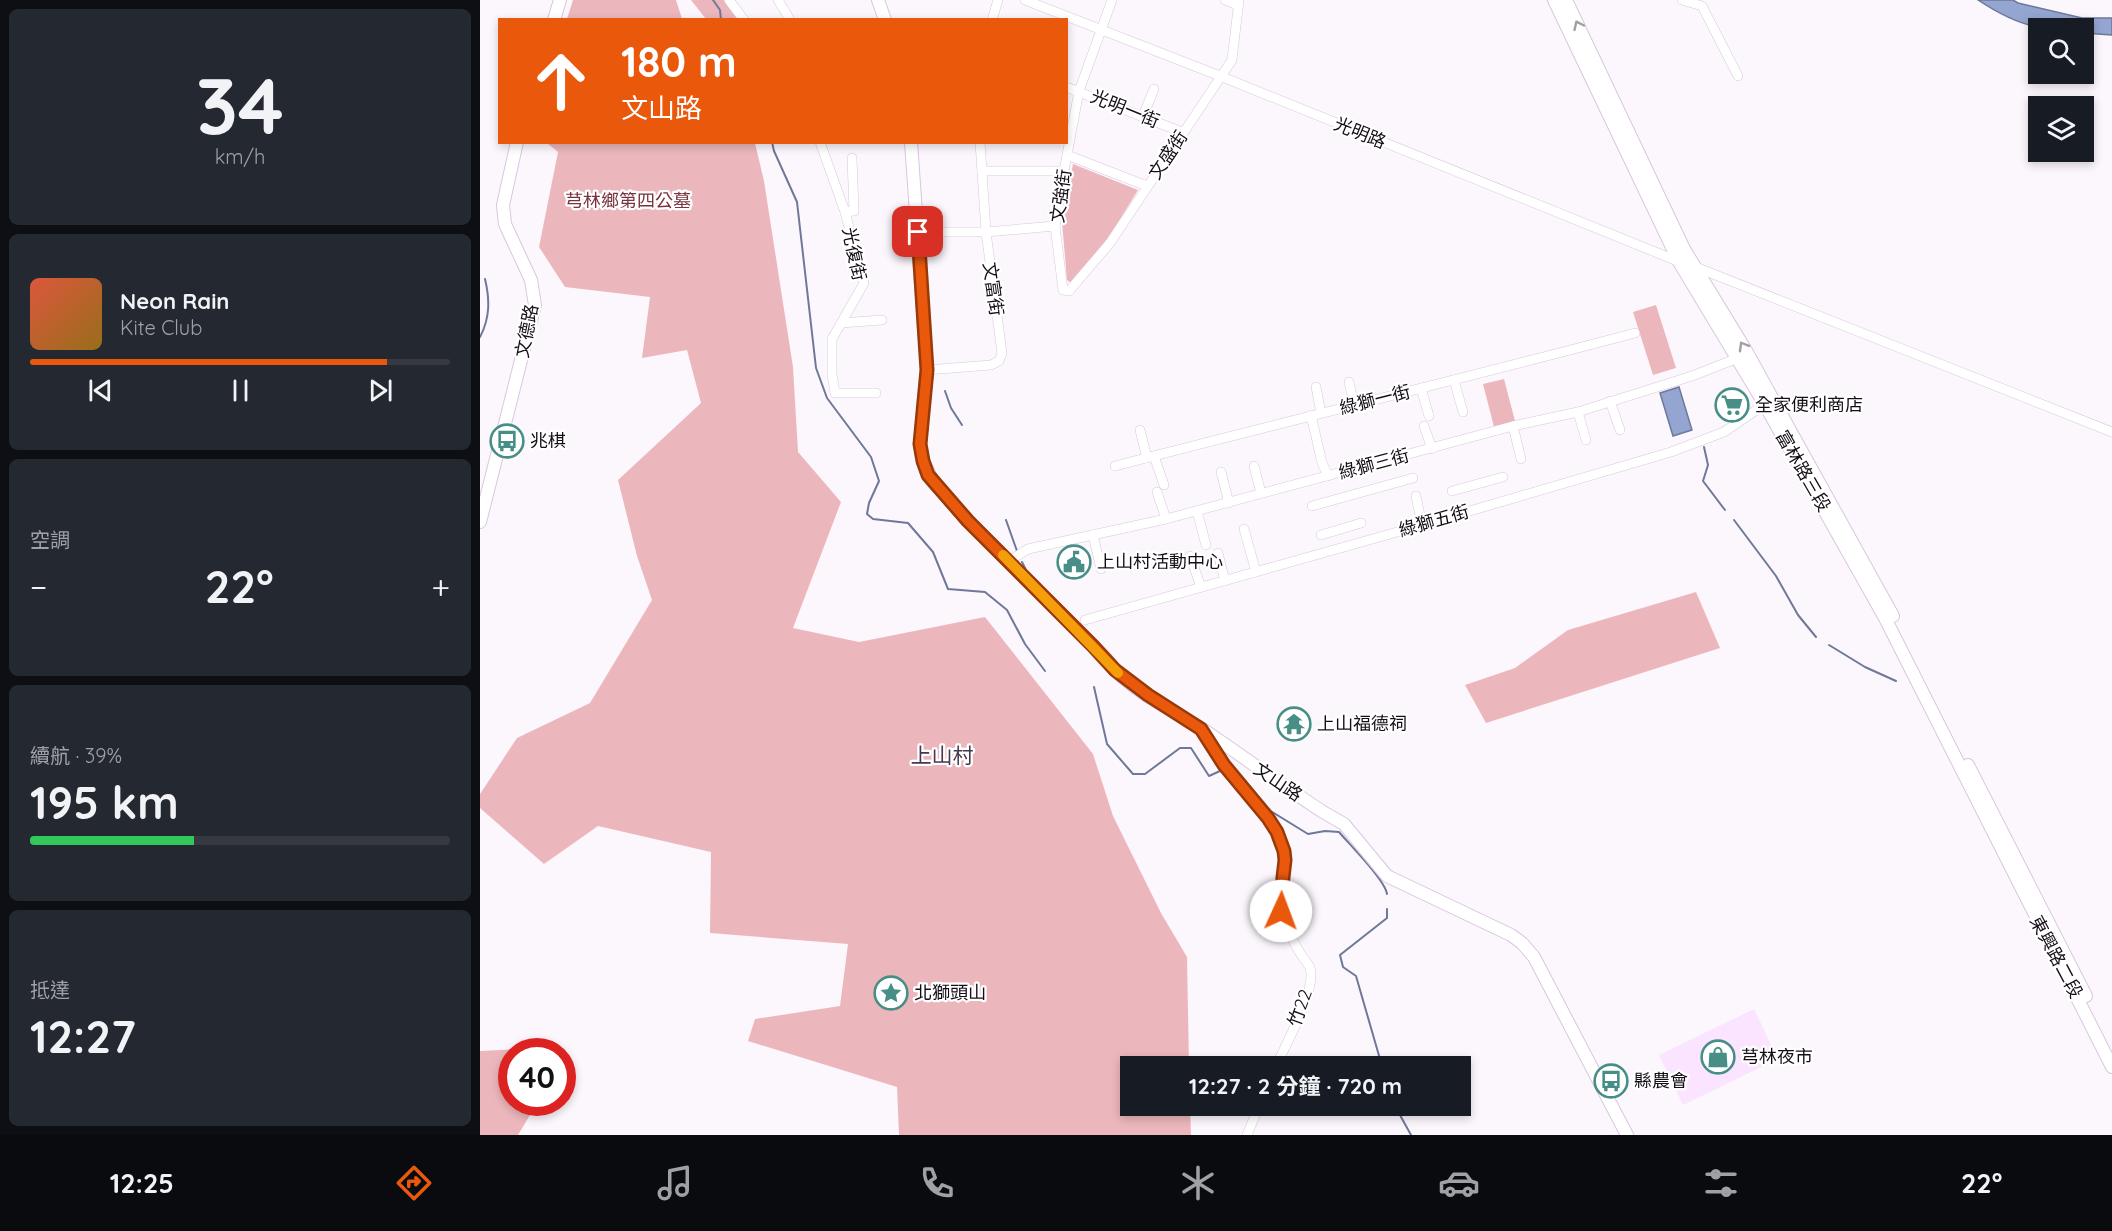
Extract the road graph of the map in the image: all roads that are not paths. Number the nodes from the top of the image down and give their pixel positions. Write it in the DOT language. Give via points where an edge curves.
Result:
graph roads {
  1 [pos="560,0"];
  2 [pos="729,0"];
  3 [pos="778,0"];
  4 [pos="878,0"];
  5 [pos="998,0"];
  6 [pos="1025,0"];
  7 [pos="1112,0"];
  8 [pos="1225,0"];
  9 [pos="1554,0"];
  10 [pos="1566,0"];
  11 [pos="1682,0"];
  12 [pos="1239,2"];
  13 [pos="555,18"];
  14 [pos="742,18"];
  15 [pos="789,18"];
  16 [pos="884,18"];
  17 [pos="993,18"];
  18 [pos="1100,30"];
  19 [pos="1220,76"];
  20 [pos="1738,76"];
  21 [pos="1068,88"];
  22 [pos="1154,89"];
  23 [pos="1078,91"];
  24 [pos="1143,116"];
  25 [pos="1069,129"];
  26 [pos="1182,132"];
  27 [pos="517,144"];
  28 [pos="821,144"];
  29 [pos="911,144"];
  30 [pos="980,144"];
  31 [pos="1068,144"];
  32 [pos="1067,155"];
  33 [pos="852,158"];
  34 [pos="982,171"];
  35 [pos="1064,171"];
  36 [pos="1147,186"];
  37 [pos="845,212"];
  38 [pos="1055,225"];
  39 [pos="918,232"];
  40 [pos="986,232"];
  41 [pos="1679,262"];
  42 [pos="1695,266"];
  43 [pos="1063,290"];
  44 [pos="882,320"];
  45 [pos="841,323"];
  46 [pos="1635,333"];
  47 [pos="1738,358"];
  48 [pos="927,370"];
  49 [pos="1454,380"];
  50 [pos="1349,382"];
  51 [pos="1316,387"];
  52 [pos="1422,388"];
  53 [pos="876,393"];
  54 [pos="1610,401"];
  55 [pos="1769,402"];
  56 [pos="1354,405"];
  57 [pos="1463,412"];
  58 [pos="1578,412"];
  59 [pos="1321,413"];
  60 [pos="1311,415"];
  61 [pos="1429,416"];
  62 [pos="1424,426"];
  63 [pos="1513,426"];
  64 [pos="1140,430"];
  65 [pos="1620,430"];
  66 [pos="2112,432"];
  67 [pos="1586,440"];
  68 [pos="1432,449"];
  69 [pos="1151,457"];
  70 [pos="1521,459"];
  71 [pos="1115,466"];
  72 [pos="1254,466"];
  73 [pos="1221,472"];
  74 [pos="1328,476"];
  75 [pos="1503,477"];
  76 [pos="1413,478"];
  77 [pos="1452,491"];
  78 [pos="1261,493"];
  79 [pos="1416,496"];
  80 [pos="1229,503"];
  81 [pos="1312,506"];
  82 [pos="1197,511"];
  83 [pos="1166,519"];
  84 [pos="480,522"];
  85 [pos="1361,523"];
  86 [pos="1422,525"];
  87 [pos="1244,529"];
  88 [pos="1321,535"];
  89 [pos="1093,536"];
  90 [pos="1206,545"];
  91 [pos="1218,553"];
  92 [pos="1190,556"];
  93 [pos="1009,561"];
  94 [pos="1101,568"];
  95 [pos="1256,572"];
  96 [pos="1225,581"];
  97 [pos="1201,587"];
  98 [pos="1085,620"];
  99 [pos="1201,729"];
  100 [pos="2003,845"];
  101 [pos="2112,1048"];
  102 [pos="1281,1056"];
  103 [pos="2112,1067"];
  104 [pos="1255,1116"];
  105 [pos="1247,1135"];
  106 [pos="1627,1135"];
  1 -- 13 [label="main road"];
  2 -- 14 [label="street"];
  3 -- 15 [label="street"];
  4 -- 16 [label="main road"];
  5 -- 17 [label="street"];
  6 -- 18 [label="street, 光明路"];
  7 -- 18 [label="street, 文強街"];
  8 -- 12 [label="street"];
  9 -- 41 [label="main road, 富林路三段"];
  42 -- 10 [label="main road, 富林路三段, one-way"];
  11 -- 20 [label="street" via="1702,6"];
  12 -- 19 [label="street, 文盛街" via="1232,60"];
  18 -- 19 [label="street, 光明路"];
  18 -- 23 [label="street, 文強街"];
  19 -- 26 [label="street, 文盛街"];
  19 -- 41 [label="street, 光明路"];
  21 -- 23 [label="street, 光明一街"];
  22 -- 24 [label="street"];
  23 -- 24 [label="street, 光明一街"];
  23 -- 25 [label="street, 文強街"];
  24 -- 26 [label="street, 光明一街"];
  26 -- 36 [label="street, 文盛街"];
  27 -- 84 [label="main road, 文德路" via="503,206 505,224 531,280 535,305"];
  28 -- 37 [label="street, 光復街"];
  29 -- 39 [label="main road, 文山路"];
  30 -- 34 [label="street, 文富街"];
  31 -- 32 [label="street, 文強街"];
  32 -- 35 [label="street, 文強街"];
  32 -- 36 [label="street"];
  33 -- 37 [label="street" via="854,211"];
  34 -- 35 [label="street"];
  34 -- 40 [label="street, 文富街"];
  35 -- 38 [label="street, 文強街"];
  36 -- 43 [label="street, 文盛街" via="1081,279 1069,291"];
  37 -- 45 [label="street, 光復街" via="864,283"];
  38 -- 40 [label="street"];
  38 -- 43 [label="street, 文強街"];
  39 -- 40 [label="street"];
  39 -- 48 [label="main road, 文山路"];
  40 -- 48 [label="street, 文富街" via="1002,353 999,361"];
  41 -- 42 [label="street, 光明路"];
  41 -- 47 [label="main road, 富林路三段"];
  55 -- 42 [label="main road, 富林路三段, one-way"];
  42 -- 66 [label="street, 光明路"];
  44 -- 45 [label="street"];
  45 -- 53 [label="street, 光復街" via="832,339 835,393"];
  46 -- 49 [label="street, 綠獅一街"];
  47 -- 54 [label="street, 綠獅三街"];
  47 -- 55 [label="main road, 富林路三段"];
  48 -- 93 [label="main road, 文山路" via="920,444 928,475"];
  49 -- 52 [label="street, 綠獅一街"];
  49 -- 57 [label="street"];
  50 -- 56 [label="street"];
  51 -- 59 [label="street"];
  52 -- 56 [label="street, 綠獅一街"];
  52 -- 61 [label="street"];
  54 -- 58 [label="street, 綠獅三街"];
  54 -- 65 [label="street"];
  55 -- 86 [label="street, 綠獅五街" via="1724,432 1671,452"];
  55 -- 100 [label="main road, 富林路三段" via="1892,614"];
  56 -- 59 [label="street, 綠獅一街"];
  58 -- 63 [label="street, 綠獅三街"];
  58 -- 67 [label="street"];
  59 -- 60 [label="street, 綠獅一街"];
  60 -- 69 [label="street, 綠獅一街"];
  60 -- 74 [label="street"];
  62 -- 68 [label="street"];
  63 -- 68 [label="street, 綠獅三街"];
  63 -- 70 [label="street"];
  64 -- 69 [label="street"];
  68 -- 74 [label="street, 綠獅三街"];
  69 -- 71 [label="street, 綠獅一街"];
  69 -- 83 [label="street"];
  72 -- 78 [label="street"];
  73 -- 80 [label="street"];
  74 -- 78 [label="street, 綠獅三街"];
  75 -- 77 [label="street"];
  76 -- 81 [label="street"];
  78 -- 80 [label="street, 綠獅三街"];
  79 -- 86 [label="street"];
  80 -- 82 [label="street, 綠獅三街"];
  82 -- 83 [label="street, 綠獅三街"];
  82 -- 90 [label="street"];
  83 -- 89 [label="street, 綠獅三街"];
  85 -- 88 [label="street"];
  86 -- 95 [label="street, 綠獅五街"];
  87 -- 95 [label="street"];
  89 -- 93 [label="street, 綠獅三街" via="1028,549"];
  89 -- 94 [label="street"];
  91 -- 96 [label="street"];
  92 -- 97 [label="street"];
  93 -- 99 [label="main road, 文山路" via="1115,670"];
  95 -- 96 [label="street, 綠獅五街"];
  96 -- 97 [label="street, 綠獅五街"];
  97 -- 98 [label="street, 綠獅五街"];
  99 -- 102 [label="street, 竹22 / 竹22" via="1224,765 1268,818 1284,851 1281,911 1310,969 1310,979 1297,1023"];
  99 -- 106 [label="main road, 文山路" via="1344,824 1387,876 1522,943 1534,957"];
  100 -- 101 [label="main road, 東興路二段"];
  100 -- 103 [label="main road, 東興路二段"];
  104 -- 105 [label="street"];
}
